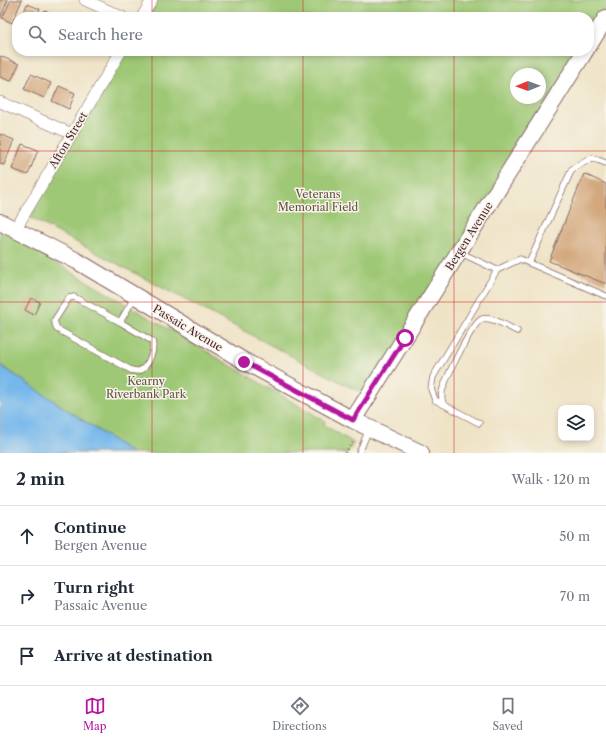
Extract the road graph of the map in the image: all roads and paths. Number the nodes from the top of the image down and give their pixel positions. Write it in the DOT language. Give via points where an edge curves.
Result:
graph roads {
  1 [pos="85,0"];
  2 [pos="152,0"];
  3 [pos="111,12"];
  4 [pos="145,12"];
  5 [pos="604,25"];
  6 [pos="594,38"];
  7 [pos="118,56"];
  8 [pos="583,56"];
  9 [pos="0,102"];
  10 [pos="72,134"];
  11 [pos="606,163"];
  12 [pos="0,222"];
  13 [pos="16,230"];
  14 [pos="459,252"];
  15 [pos="529,263"];
  16 [pos="497,270"];
  17 [pos="136,296"];
  18 [pos="606,296"];
  19 [pos="120,322"];
  20 [pos="517,331"];
  21 [pos="442,404"];
  22 [pos="353,420"];
  23 [pos="479,422"];
  24 [pos="369,428"];
  25 [pos="353,442"];
  26 [pos="345,453"];
  27 [pos="359,453"];
  28 [pos="421,453"];
  1 -- 3 [label="street"];
  2 -- 4 [label="street"];
  5 -- 6 [label="main road"];
  7 -- 10 [label="street, Afton Street"];
  8 -- 14 [label="main road, Bergen Avenue"];
  9 -- 10 [label="street"];
  10 -- 13 [label="street, Afton Street"];
  11 -- 15 [label="lane" via="592,158 572,169"];
  12 -- 13 [label="main road, Passaic Avenue"];
  13 -- 17 [label="main road, Passaic Avenue" via="77,261"];
  14 -- 16 [label="lane"];
  14 -- 22 [label="main road, Bergen Avenue"];
  15 -- 16 [label="lane" via="520,259"];
  15 -- 18 [label="lane"];
  16 -- 21 [label="lane" via="433,377 431,389 435,400"];
  17 -- 19 [label="lane"];
  17 -- 22 [label="main road, Passaic Avenue" via="244,362"];
  19 -- 19 [label="lane" via="152,342 154,351 138,371 57,329 54,321 65,302 69,298 74,298"];
  20 -- 21 [label="lane" via="488,318 475,325 453,365 441,394"];
  21 -- 23 [label="lane"];
  22 -- 24 [label="main road, Passaic Avenue"];
  24 -- 27 [label="lane"];
  24 -- 28 [label="main road, Passaic Avenue"];
  25 -- 26 [label="path"];
}
